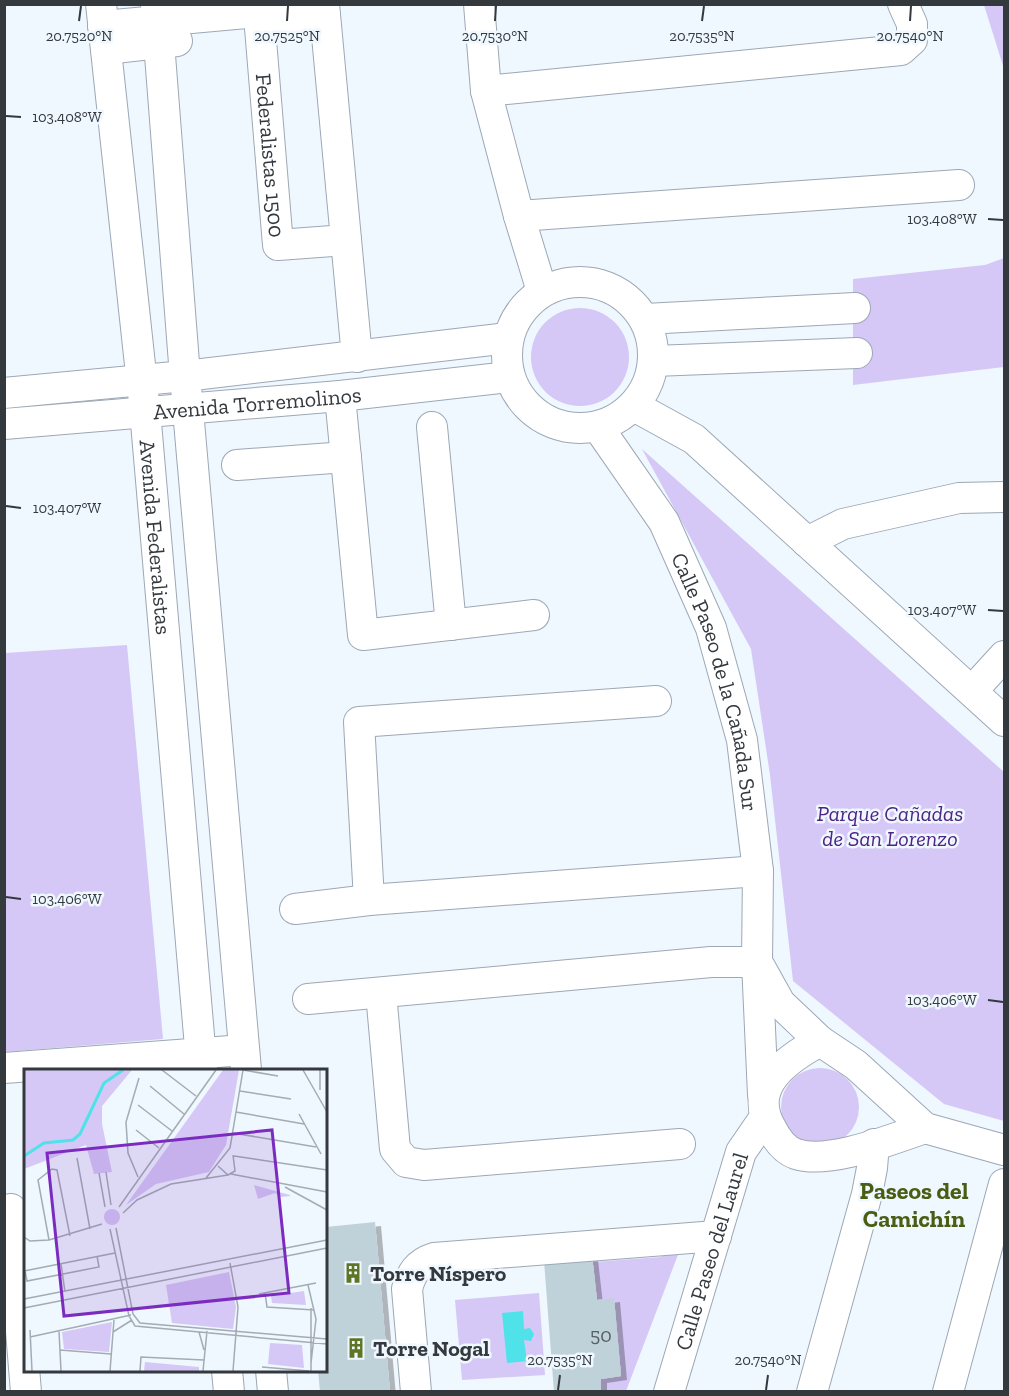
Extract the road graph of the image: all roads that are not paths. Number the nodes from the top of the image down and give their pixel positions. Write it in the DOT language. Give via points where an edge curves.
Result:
graph roads {
  1 [pos="479,4"];
  2 [pos="903,4"];
  3 [pos="325,10"];
  4 [pos="263,17"];
  5 [pos="157,23"];
  6 [pos="103,26"];
  7 [pos="486,91"];
  8 [pos="959,185"];
  9 [pos="519,216"];
  10 [pos="346,240"];
  11 [pos="542,291"];
  12 [pos="855,308"];
  13 [pos="645,319"];
  14 [pos="508,338"];
  15 [pos="857,353"];
  16 [pos="357,357"];
  17 [pos="654,361"];
  18 [pos="185,376"];
  19 [pos="509,377"];
  20 [pos="142,380"];
  21 [pos="4,393"];
  22 [pos="340,396"];
  23 [pos="634,406"];
  24 [pos="188,408"];
  25 [pos="145,411"];
  26 [pos="4,424"];
  27 [pos="432,427"];
  28 [pos="598,428"];
  29 [pos="346,457"];
  30 [pos="237,465"];
  31 [pos="1005,497"];
  32 [pos="807,543"];
  33 [pos="534,615"];
  34 [pos="451,625"];
  35 [pos="1005,656"];
  36 [pos="972,691"];
  37 [pos="656,701"];
  38 [pos="1005,721"];
  39 [pos="758,871"];
  40 [pos="369,900"];
  41 [pos="295,909"];
  42 [pos="757,962"];
  43 [pos="381,993"];
  44 [pos="308,999"];
  45 [pos="820,1041"];
  46 [pos="245,1060"];
  47 [pos="201,1062"];
  48 [pos="4,1068"];
  49 [pos="764,1106"];
  50 [pos="925,1128"];
  51 [pos="680,1144"];
  52 [pos="874,1144"];
  53 [pos="1005,1150"];
  54 [pos="1005,1184"];
  55 [pos="11,1209"];
  56 [pos="716,1236"];
  57 [pos="9,1245"];
  58 [pos="227,1372"];
  59 [pos="271,1372"];
  60 [pos="26,1392"];
  61 [pos="229,1392"];
  62 [pos="273,1392"];
  63 [pos="416,1392"];
  64 [pos="669,1392"];
  65 [pos="812,1392"];
  66 [pos="948,1392"];
  1 -- 7 [label="street"];
  2 -- 7 [label="street" via="912,24 912,40 901,50"];
  3 -- 4 [label="street"];
  3 -- 10 [label="street"];
  4 -- 5 [label="street"];
  4 -- 10 [label="street, Federalistas 1500" via="278,245"];
  5 -- 6 [label="street"];
  5 -- 18 [label="street, Avenida Federalistas"];
  6 -- 20 [label="street, Avenida Federalistas"];
  7 -- 9 [label="street"];
  8 -- 9 [label="street"];
  9 -- 11 [label="street"];
  10 -- 16 [label="street"];
  11 -- 13 [label="street" via="570,281 599,283 626,296"];
  11 -- 14 [label="street" via="520,311"];
  12 -- 13 [label="street"];
  13 -- 17 [label="street"];
  14 -- 16 [label="street, Avenida Torremolinos"];
  14 -- 19 [label="street"];
  15 -- 17 [label="street"];
  16 -- 18 [label="street, Avenida Torremolinos"];
  17 -- 23 [label="street" via="648,385"];
  18 -- 20 [label="street, Avenida Torremolinos"];
  18 -- 24 [label="street, Avenida Federalistas"];
  19 -- 22 [label="street, Avenida Torremolinos"];
  19 -- 28 [label="street" via="522,402 544,420 570,429"];
  20 -- 21 [label="street, Avenida Torremolinos"];
  20 -- 25 [label="street, Avenida Federalistas"];
  22 -- 24 [label="street, Avenida Torremolinos"];
  22 -- 29 [label="street"];
  23 -- 28 [label="street"];
  23 -- 32 [label="street" via="694,439"];
  24 -- 25 [label="street, Avenida Torremolinos"];
  24 -- 46 [label="street, Avenida Federalistas"];
  25 -- 26 [label="street, Avenida Torremolinos"];
  25 -- 47 [label="street, Avenida Federalistas"];
  27 -- 34 [label="street"];
  28 -- 39 [label="street, Calle Paseo de la Cañada Sur" via="664,522 711,628 742,740"];
  29 -- 30 [label="street"];
  29 -- 34 [label="street" via="363,635"];
  31 -- 32 [label="street" via="959,498 843,524"];
  32 -- 36 [label="street"];
  33 -- 34 [label="street"];
  35 -- 36 [label="street"];
  36 -- 38 [label="street"];
  37 -- 40 [label="street" via="358,722"];
  39 -- 40 [label="street"];
  39 -- 42 [label="street, Calle Paseo de la Cañada Sur"];
  40 -- 41 [label="street"];
  42 -- 43 [label="street"];
  42 -- 45 [label="street, Calle Paseo de la Cañada Sur" via="780,1003"];
  42 -- 49 [label="street, Calle Paseo de la Cañada Sur"];
  43 -- 44 [label="street"];
  43 -- 51 [label="street" via="395,1149 406,1162 424,1165"];
  45 -- 49 [label="street, Calle Paseo del Laurel" via="789,1059 774,1074"];
  45 -- 50 [label="street, Calle Paseo de la Cañada Sur" via="856,1065"];
  46 -- 47 [label="street"];
  47 -- 48 [label="street"];
  49 -- 52 [label="street" via="778,1141 795,1154 817,1156"];
  49 -- 56 [label="street, Calle Paseo del Laurel" via="741,1152"];
  50 -- 52 [label="street"];
  50 -- 53 [label="street"];
  52 -- 65 [label="street" via="867,1194"];
  54 -- 66 [label="street"];
  55 -- 57 [label="street"];
  56 -- 63 [label="street" via="427,1261 415,1270 406,1289"];
  56 -- 64 [label="street, Calle Paseo del Laurel"];
  57 -- 60 [label="street"];
  58 -- 61 [label="street"];
  59 -- 62 [label="street"];
}
